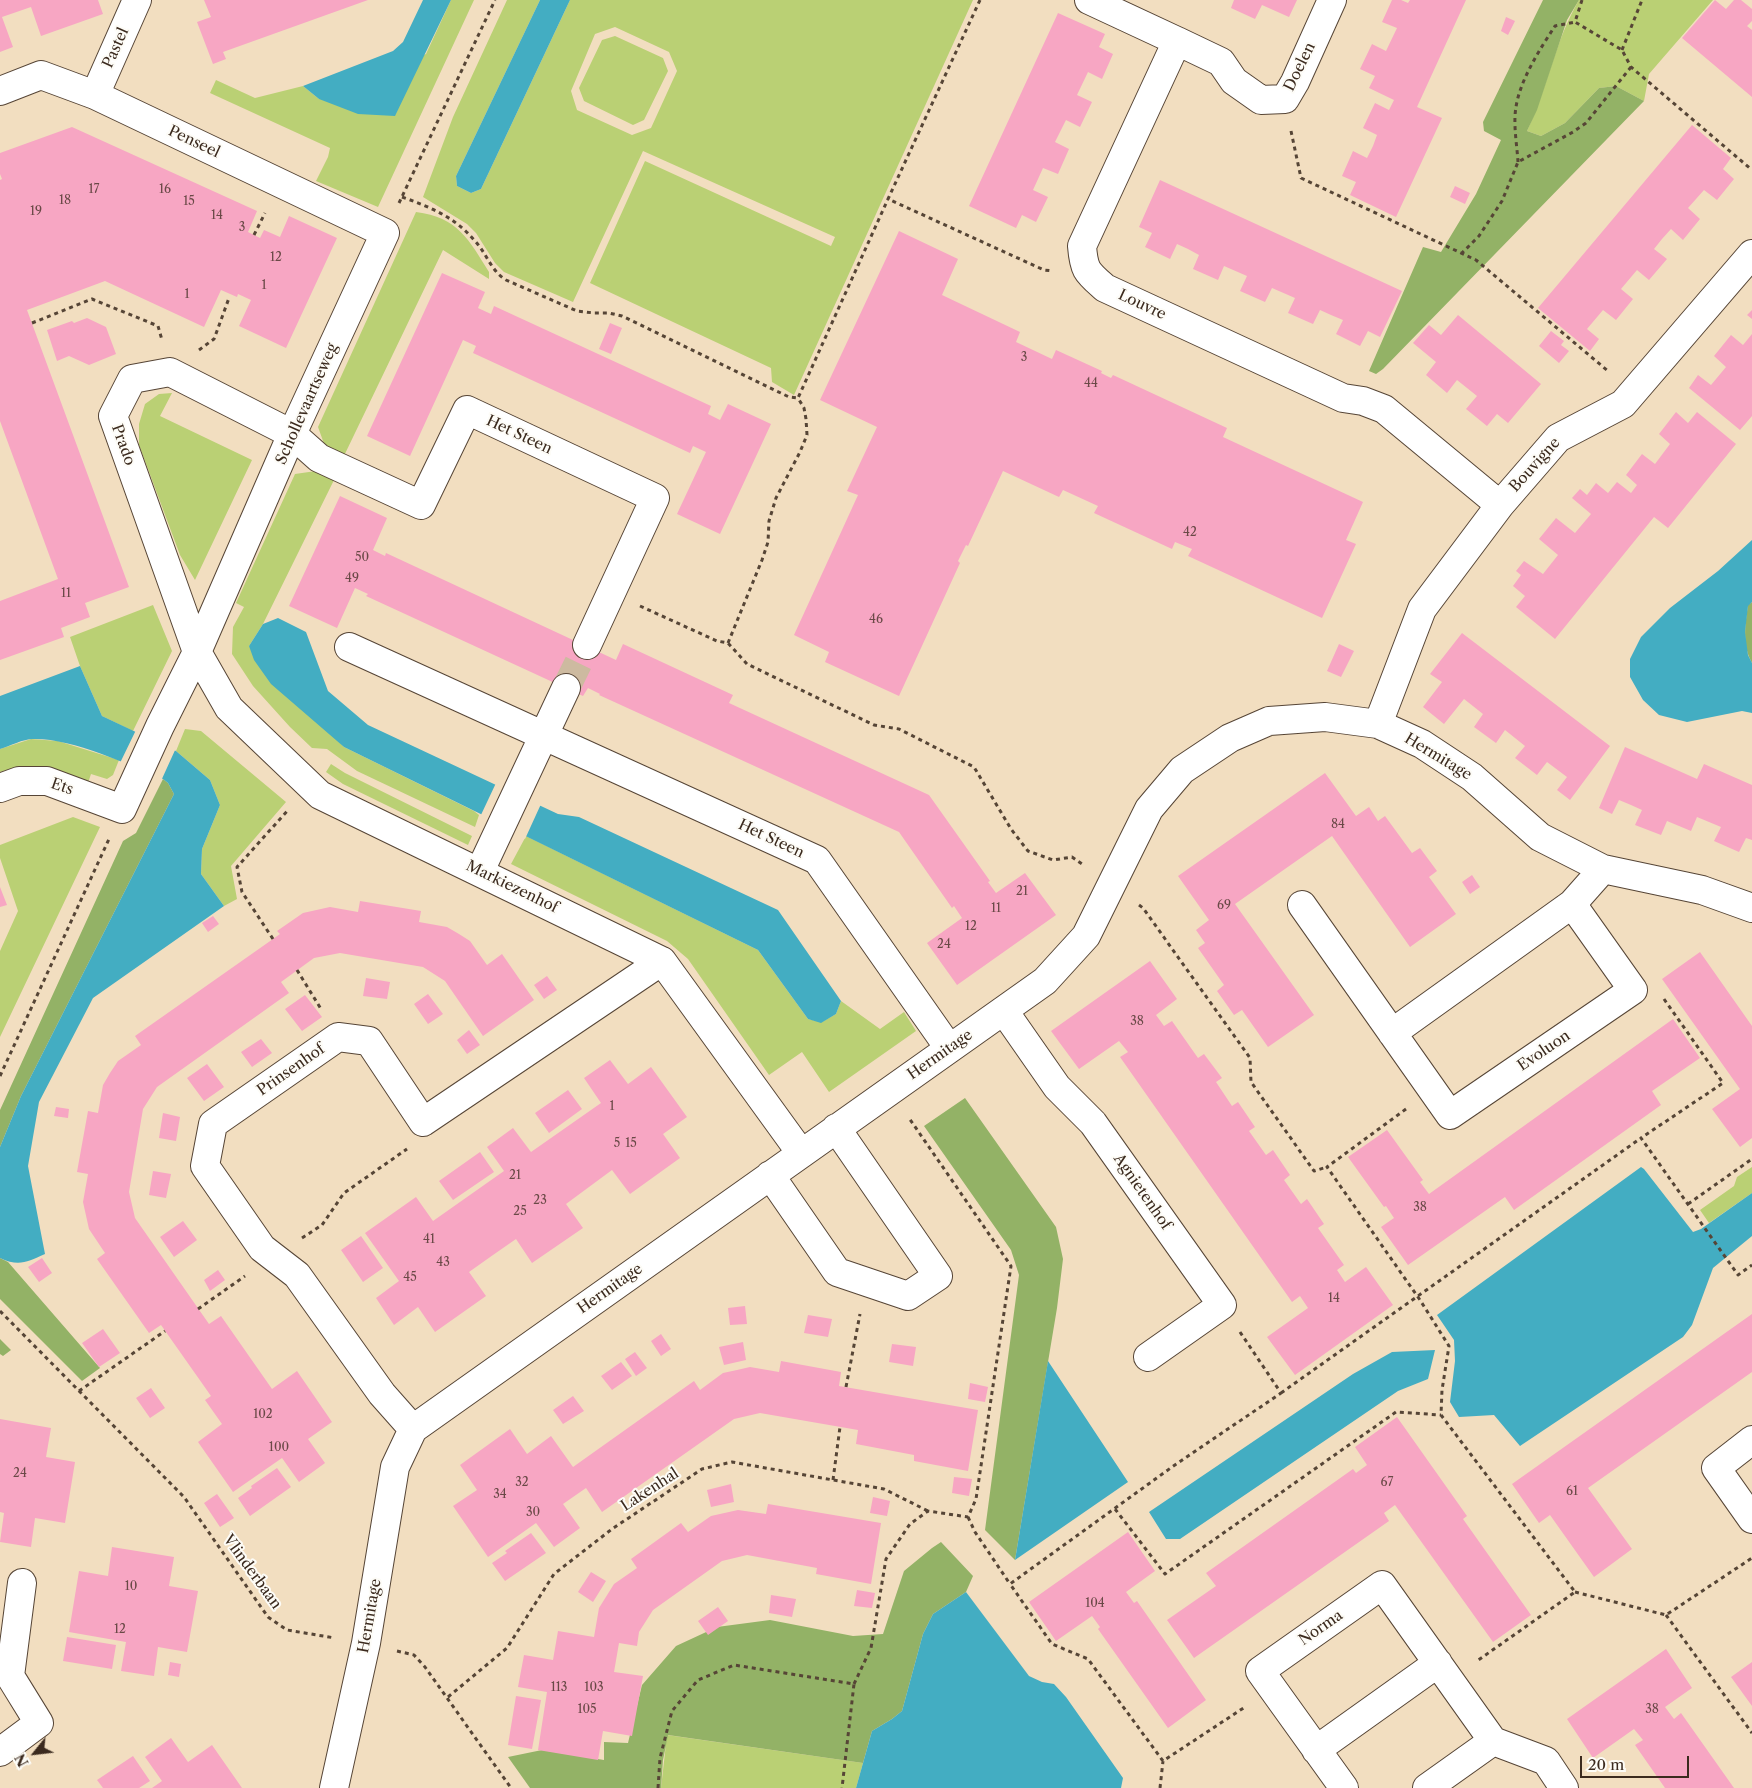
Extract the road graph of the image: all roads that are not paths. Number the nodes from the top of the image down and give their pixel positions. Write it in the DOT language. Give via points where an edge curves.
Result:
graph roads {
  1 [pos="137,0"];
  2 [pos="1089,0"];
  3 [pos="1332,0"];
  4 [pos="1177,41"];
  5 [pos="0,91"];
  6 [pos="95,95"];
  7 [pos="385,233"];
  8 [pos="1752,254"];
  9 [pos="292,434"];
  10 [pos="1500,505"];
  11 [pos="587,645"];
  12 [pos="349,647"];
  13 [pos="197,652"];
  14 [pos="566,688"];
  15 [pos="1378,724"];
  16 [pos="543,734"];
  17 [pos="0,788"];
  18 [pos="122,809"];
  19 [pos="1603,869"];
  20 [pos="480,872"];
  21 [pos="1572,904"];
  22 [pos="1302,905"];
  23 [pos="1752,908"];
  24 [pos="662,961"];
  25 [pos="1004,1011"];
  26 [pos="1392,1033"];
  27 [pos="949,1048"];
  28 [pos="836,1128"];
  29 [pos="801,1153"];
  30 [pos="770,1176"];
  31 [pos="1148,1357"];
  32 [pos="413,1429"];
  33 [pos="1752,1440"];
  34 [pos="1752,1519"];
  35 [pos="22,1584"];
  36 [pos="1444,1672"];
  37 [pos="1493,1741"];
  38 [pos="1316,1750"];
  39 [pos="0,1752"];
  40 [pos="334,1788"];
  41 [pos="1344,1788"];
  42 [pos="1427,1788"];
  43 [pos="1564,1788"];
  1 -- 6 [label="street, Pastel"];
  2 -- 4 [label="street"];
  3 -- 4 [label="street, Doelen" via="1285,98 1261,100 1234,81 1221,62"];
  4 -- 10 [label="street, Louvre" via="1082,246 1083,264 1106,288 1342,398 1363,401 1384,410"];
  5 -- 6 [label="street, Penseel" via="41,75"];
  6 -- 7 [label="street, Penseel"];
  7 -- 9 [label="street, Schollevaartseweg"];
  8 -- 10 [label="street, Bouvigne" via="1623,404 1558,438"];
  9 -- 11 [label="street, Het Steen" via="319,458 421,505 467,410 655,498"];
  9 -- 13 [label="street, Schollevaartseweg"];
  9 -- 13 [label="street, Prado" via="170,372 132,379 113,416"];
  10 -- 15 [label="street, Bouvigne" via="1422,609"];
  12 -- 16 [label="street, Het Steen"];
  13 -- 18 [label="street, Schollevaartseweg"];
  13 -- 20 [label="street, Markiezenhof" via="229,708 320,796"];
  14 -- 16 [label="street"];
  15 -- 19 [label="street, Hermitage" via="1422,744 1472,777 1540,837"];
  15 -- 25 [label="street, Hermitage" via="1325,717 1268,722 1230,738 1182,770 1149,809 1086,936 1045,981"];
  16 -- 20 [label="street"];
  16 -- 27 [label="street, Het Steen" via="817,860"];
  17 -- 18 [label="street, Ets" via="19,781 47,781"];
  19 -- 21 [label="street"];
  19 -- 23 [label="street, Hermitage" via="1702,890"];
  20 -- 24 [label="street, Markiezenhof"];
  21 -- 26 [label="street"];
  21 -- 26 [label="street, Evoluon" via="1633,990 1450,1115"];
  22 -- 26 [label="street, Evoluon"];
  24 -- 29 [label="street, Markiezenhof"];
  24 -- 32 [label="street, Prinsenhof" via="424,1122 369,1041 338,1037 213,1124 205,1166 262,1248 296,1275 382,1394"];
  25 -- 27 [label="street, Hermitage"];
  25 -- 31 [label="street, Agnietenhof" via="1057,1087 1093,1123 1222,1305"];
  27 -- 28 [label="street, Hermitage"];
  28 -- 29 [label="street, Hermitage"];
  28 -- 30 [label="street" via="938,1276 908,1296 836,1272"];
  29 -- 30 [label="street, Hermitage"];
  30 -- 32 [label="street, Hermitage"];
  32 -- 40 [label="street, Hermitage" via="395,1467 366,1643"];
  33 -- 34 [label="street" via="1716,1468"];
  35 -- 39 [label="street" via="10,1676 39,1723"];
  36 -- 37 [label="street, Norma"];
  36 -- 38 [label="street"];
  36 -- 38 [label="street, Norma" via="1382,1584 1260,1670"];
  37 -- 42 [label="street"];
  37 -- 43 [label="street" via="1546,1761"];
  38 -- 41 [label="street, Norma"];
}
